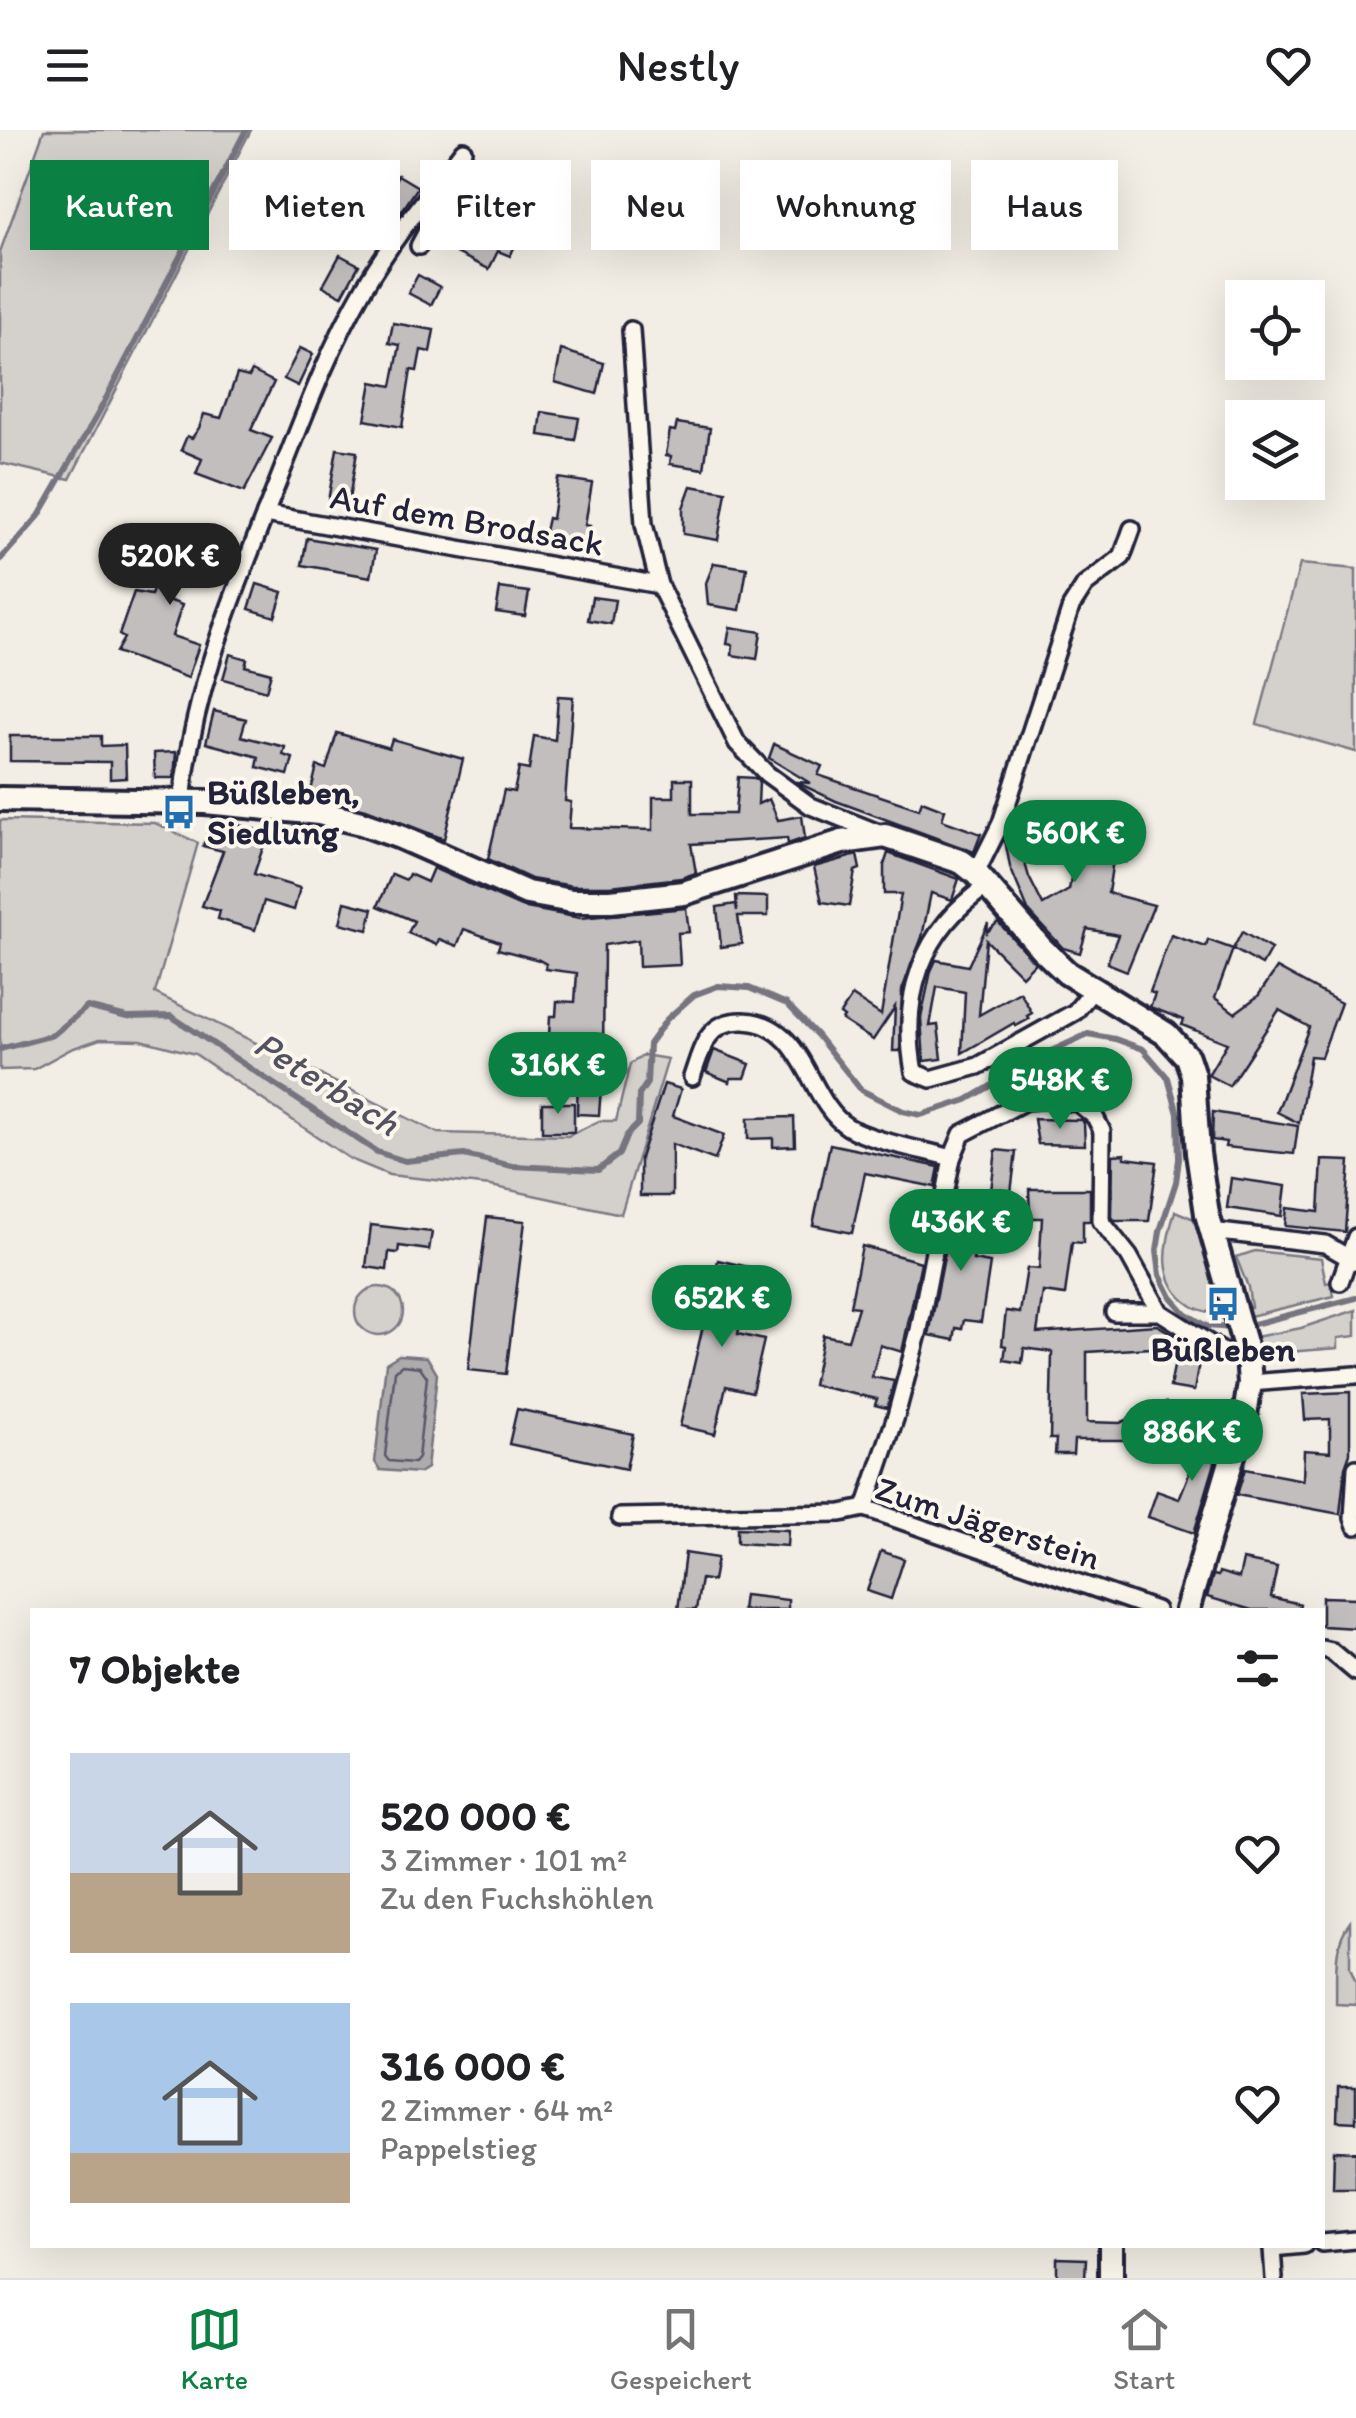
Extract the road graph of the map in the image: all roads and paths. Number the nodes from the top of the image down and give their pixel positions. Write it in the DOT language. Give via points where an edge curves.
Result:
graph roads {
  1 [pos="463,150"];
  2 [pos="455,160"];
  3 [pos="420,207"];
  4 [pos="630,330"];
  5 [pos="265,514"];
  6 [pos="1132,529"];
  7 [pos="659,584"];
  8 [pos="0,799"];
  9 [pos="182,802"];
  10 [pos="885,836"];
  11 [pos="982,880"];
  12 [pos="1093,990"];
  13 [pos="692,1077"];
  14 [pos="952,1158"];
  15 [pos="1212,1232"];
  16 [pos="1356,1237"];
  17 [pos="1351,1260"];
  18 [pos="1340,1282"];
  19 [pos="1114,1312"];
  20 [pos="1160,1312"];
  21 [pos="1241,1337"];
  22 [pos="1355,1377"];
  23 [pos="1250,1383"];
  24 [pos="1356,1468"];
  25 [pos="865,1508"];
  26 [pos="620,1517"];
  27 [pos="1356,1526"];
  28 [pos="1150,1608"];
  29 [pos="1188,1608"];
  30 [pos="1325,1650"];
  31 [pos="1356,1672"];
  32 [pos="1356,2240"];
  33 [pos="1325,2243"];
  34 [pos="1111,2248"];
  35 [pos="1269,2248"];
  36 [pos="1111,2278"];
  37 [pos="1274,2278"];
  1 -- 2 [label="street"];
  3 -- 5 [label="street" via="363,289"];
  4 -- 7 [label="street, Auf dem Brodsack" via="644,524"];
  5 -- 7 [label="street, Auf dem Brodsack"];
  5 -- 9 [label="street" via="226,612 187,744"];
  6 -- 11 [label="street" via="1122,557 1085,585 1071,607"];
  7 -- 10 [label="street, Auf dem Brodsack" via="737,743 811,806"];
  8 -- 9 [label="street"];
  9 -- 10 [label="street" via="319,813 361,823 526,893 572,901 684,893 842,842"];
  10 -- 11 [label="street" via="945,856"];
  11 -- 12 [label="street" via="1052,960"];
  11 -- 12 [label="street" via="945,920 921,963 910,1016 914,1072 931,1079 978,1066 1075,1012"];
  12 -- 15 [label="street" via="1166,1034 1187,1058"];
  13 -- 14 [label="street" via="714,1027 760,1024 789,1043 846,1126"];
  14 -- 20 [label="street" via="962,1134 1024,1100 1078,1103 1102,1130 1101,1221"];
  14 -- 25 [label="street" via="919,1330"];
  15 -- 17 [label="street" via="1325,1244"];
  15 -- 21 [label="street"];
  16 -- 17 [label="street"];
  17 -- 18 [label="street"];
  19 -- 20 [label="street"];
  20 -- 21 [label="street" via="1228,1355"];
  21 -- 23 [label="street"];
  22 -- 23 [label="street"];
  23 -- 29 [label="street"];
  24 -- 27 [label="street"];
  25 -- 26 [label="street, Zum Jägerstein"];
  25 -- 28 [label="street, Zum Jägerstein"];
  30 -- 31 [label="street"];
  32 -- 33 [label="street"];
  34 -- 36 [label="street"];
  35 -- 37 [label="street"];
}
